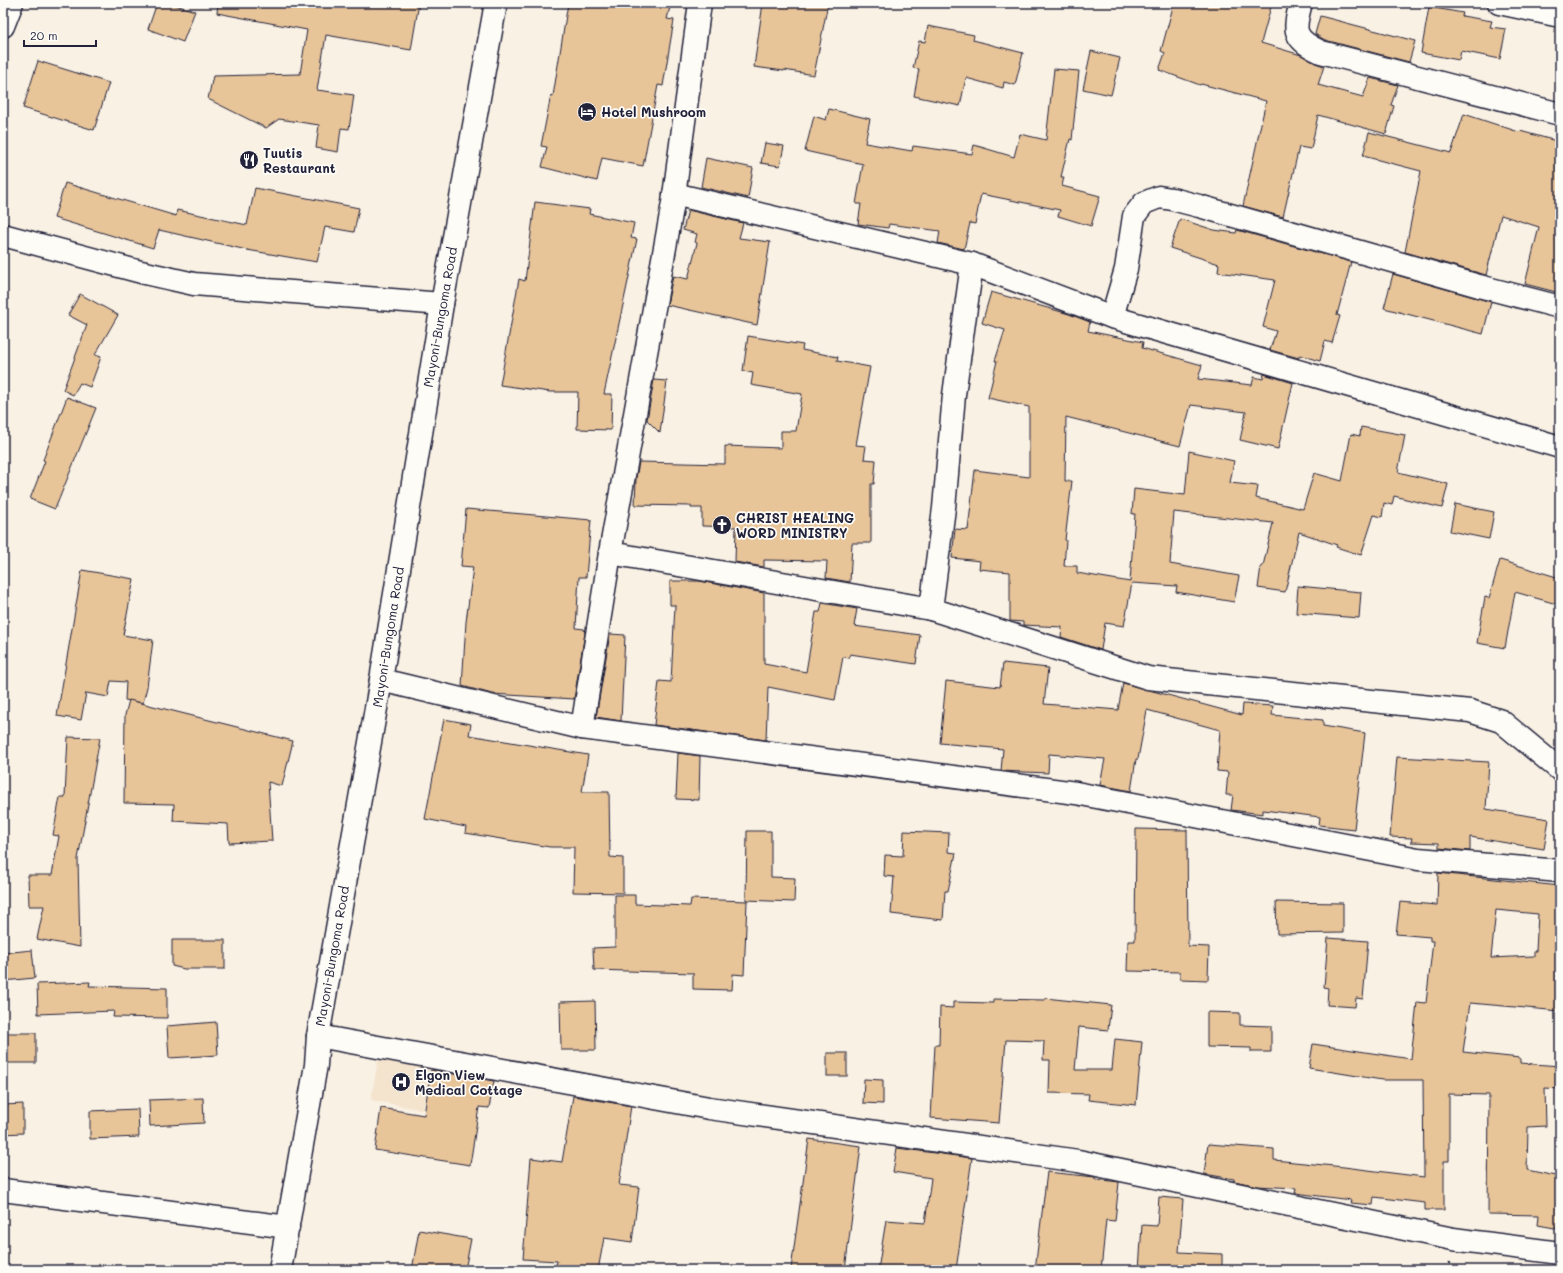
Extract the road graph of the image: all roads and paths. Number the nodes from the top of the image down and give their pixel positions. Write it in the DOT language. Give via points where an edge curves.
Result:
graph roads {
  1 [pos="12,3"];
  2 [pos="496,3"];
  3 [pos="700,3"];
  4 [pos="1301,3"];
  5 [pos="1498,3"];
  6 [pos="1560,16"];
  7 [pos="3,26"];
  8 [pos="1560,114"];
  9 [pos="674,194"];
  10 [pos="3,235"];
  11 [pos="972,264"];
  12 [pos="442,304"];
  13 [pos="1560,307"];
  14 [pos="1112,317"];
  15 [pos="1560,447"];
  16 [pos="610,553"];
  17 [pos="931,609"];
  18 [pos="381,680"];
  19 [pos="582,728"];
  20 [pos="1560,770"];
  21 [pos="1560,871"];
  22 [pos="318,1036"];
  23 [pos="3,1190"];
  24 [pos="288,1227"];
  25 [pos="1560,1253"];
  26 [pos="280,1270"];
  1 -- 7 [label="street"];
  2 -- 12 [label="street, Mayoni-Bungoma Road"];
  3 -- 9 [label="street"];
  4 -- 8 [label="street" via="1296,23 1297,34 1306,45 1321,52"];
  5 -- 6 [label="street"];
  9 -- 11 [label="street"];
  9 -- 16 [label="street"];
  10 -- 12 [label="street" via="194,284"];
  11 -- 14 [label="street"];
  11 -- 17 [label="street" via="954,395 944,508"];
  12 -- 18 [label="street, Mayoni-Bungoma Road"];
  13 -- 14 [label="street" via="1159,197 1144,203 1134,216 1126,269"];
  14 -- 15 [label="street"];
  16 -- 17 [label="street"];
  16 -- 19 [label="street"];
  17 -- 20 [label="street" via="1148,678 1470,711 1501,721"];
  18 -- 19 [label="street"];
  18 -- 22 [label="street, Mayoni-Bungoma Road"];
  19 -- 21 [label="street" via="1076,793 1418,859"];
  22 -- 24 [label="street, Mayoni-Bungoma Road" via="316,1065"];
  22 -- 25 [label="street" via="709,1108 1078,1161 1453,1239"];
  23 -- 24 [label="street"];
  24 -- 26 [label="street, Mayoni-Bungoma Road"];
}
